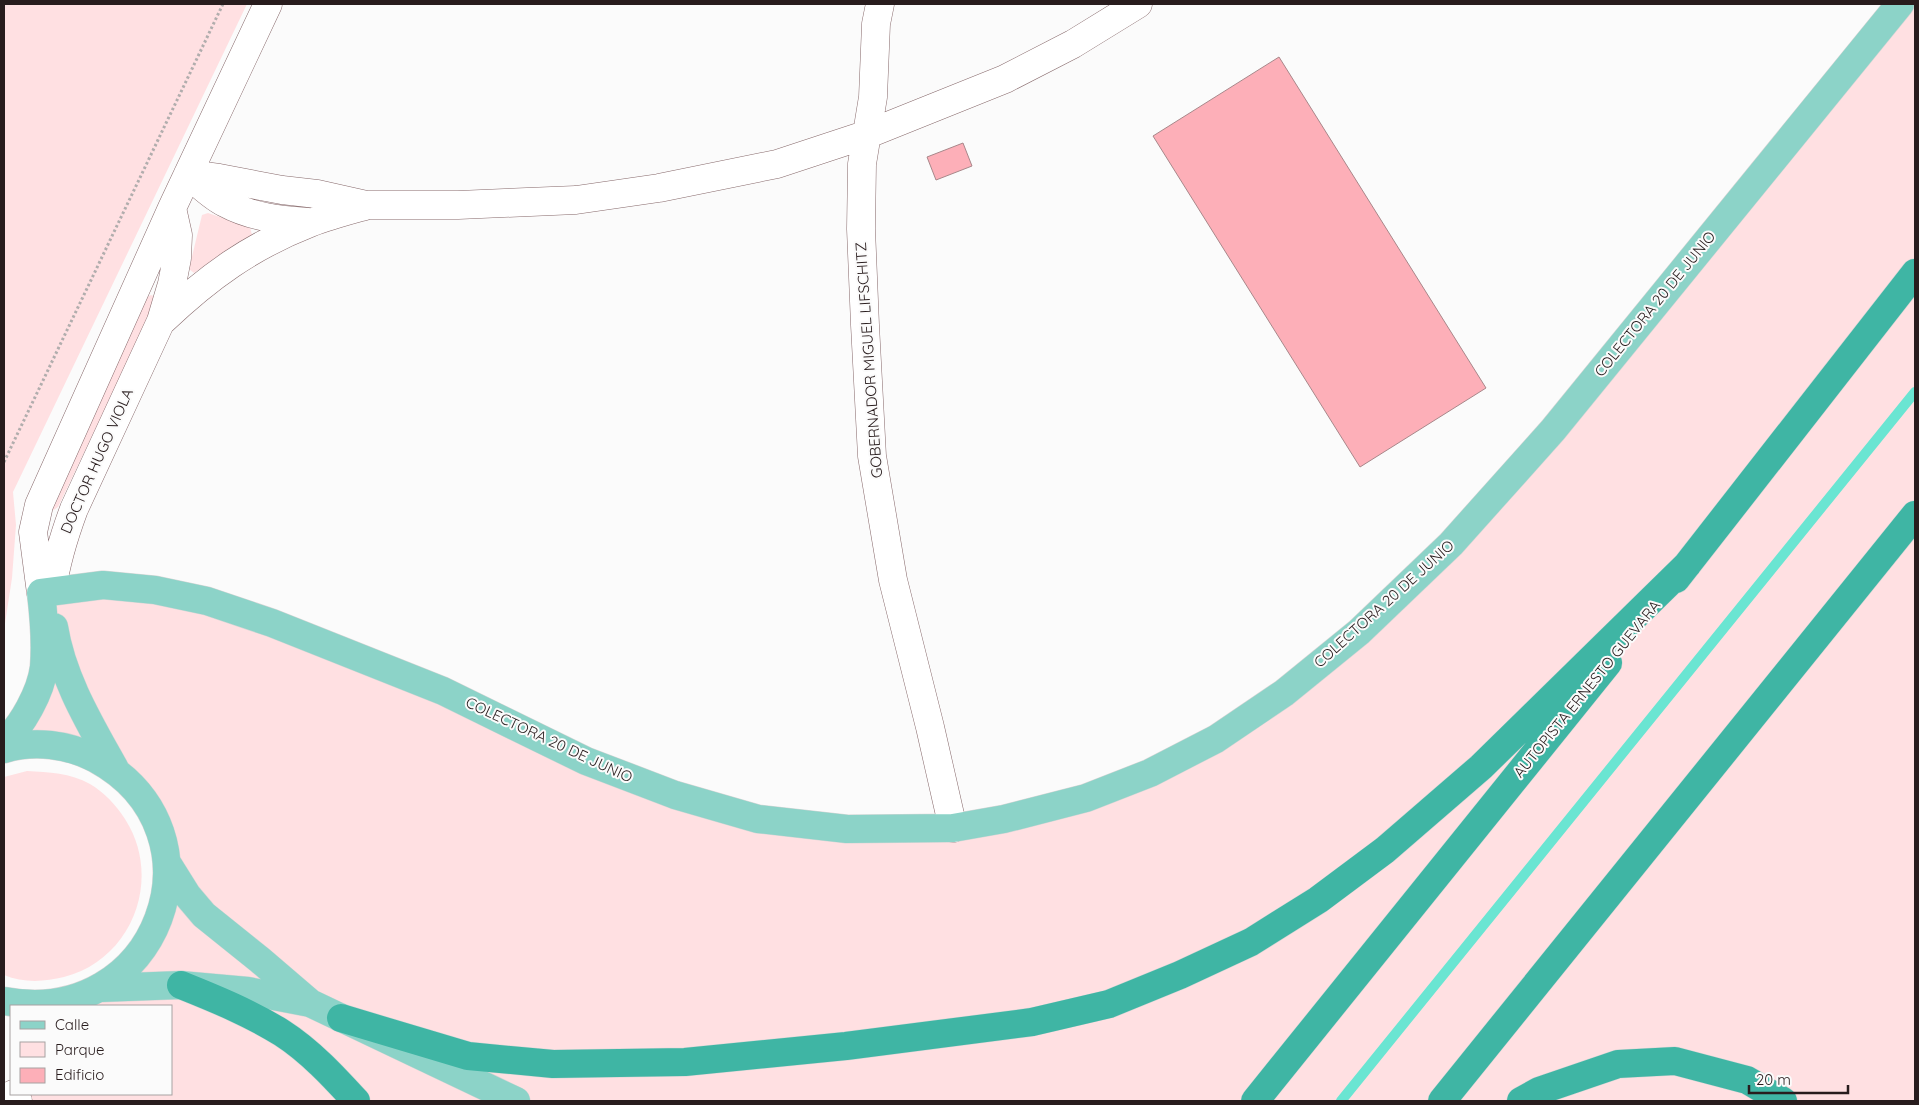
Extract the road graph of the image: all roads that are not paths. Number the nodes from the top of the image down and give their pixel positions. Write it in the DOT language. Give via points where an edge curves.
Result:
graph roads {
  1 [pos="268,4"];
  2 [pos="880,4"];
  3 [pos="1138,4"];
  4 [pos="1900,4"];
  5 [pos="868,134"];
  6 [pos="188,174"];
  7 [pos="366,205"];
  8 [pos="172,208"];
  9 [pos="311,222"];
  10 [pos="1915,273"];
  11 [pos="161,321"];
  12 [pos="1915,515"];
  13 [pos="1687,565"];
  14 [pos="47,592"];
  15 [pos="4,742"];
  16 [pos="4,750"];
  17 [pos="114,769"];
  18 [pos="953,828"];
  19 [pos="167,863"];
  20 [pos="181,985"];
  21 [pos="101,988"];
  22 [pos="4,1001"];
  23 [pos="63,1004"];
  24 [pos="310,1004"];
  25 [pos="341,1018"];
  26 [pos="356,1101"];
  27 [pos="516,1101"];
  28 [pos="1255,1101"];
  29 [pos="1442,1101"];
  30 [pos="1521,1101"];
  31 [pos="1783,1101"];
  1 -- 6 [label="street, DOCTOR HUGO VIOLA"];
  2 -- 5 [label="street, GOBERNADOR MIGUEL LIFSCHITZ"];
  3 -- 5 [label="street" via="1073,44 1005,79"];
  4 -- 18 [label="main road, COLECTORA 20 DE JUNIO" via="1553,430 1451,544 1359,632 1284,693 1216,739 1150,773 1086,798"];
  5 -- 7 [label="street" via="777,164 659,188 576,200"];
  5 -- 18 [label="street, GOBERNADOR MIGUEL LIFSCHITZ" via="862,164 861,229 872,456 893,580"];
  6 -- 7 [label="street"];
  6 -- 8 [label="street, DOCTOR HUGO VIOLA"];
  6 -- 9 [label="street" via="224,203 246,213 276,220"];
  7 -- 9 [label="street"];
  8 -- 11 [label="street, DOCTOR HUGO VIOLA" via="178,235 177,258"];
  8 -- 14 [label="street, DOCTOR HUGO VIOLA" via="39,505 33,532"];
  9 -- 11 [label="street" via="265,243 228,265"];
  10 -- 13 [label="highway, AUTOPISTA ERNESTO GUEVARA"];
  11 -- 14 [label="street, DOCTOR HUGO VIOLA" via="74,508"];
  12 -- 29 [label="highway"];
  13 -- 25 [label="highway" via="1481,767 1385,850 1318,900 1251,942 1109,1004 1032,1022 846,1046 685,1062 553,1064 468,1056"];
  13 -- 28 [label="highway, AUTOPISTA ERNESTO GUEVARA"];
  14 -- 15 [label="main road, DOCTOR HUGO VIOLA" via="44,669 24,719"];
  14 -- 17 [label="main road, DOCTOR HUGO VIOLA" via="56,640 66,670 77,699"];
  14 -- 18 [label="main road, COLECTORA 20 DE JUNIO" via="103,585 154,590 207,601 272,622 443,691 586,761 675,795 758,819 847,829"];
  16 -- 17 [label="main road" via="51,744 84,753"];
  17 -- 19 [label="main road" via="141,795 158,827"];
  19 -- 21 [label="main road" via="165,900 152,935 130,965"];
  19 -- 24 [label="main road" via="204,915"];
  20 -- 21 [label="main road"];
  20 -- 24 [label="main road" via="248,991"];
  20 -- 26 [label="highway" via="240,1009 283,1034 329,1072"];
  21 -- 23 [label="main road"];
  22 -- 23 [label="main road"];
  24 -- 25 [label="main road"];
  25 -- 27 [label="main road"];
  30 -- 31 [label="highway" via="1538,1091 1618,1064 1675,1062 1746,1080"];
}
